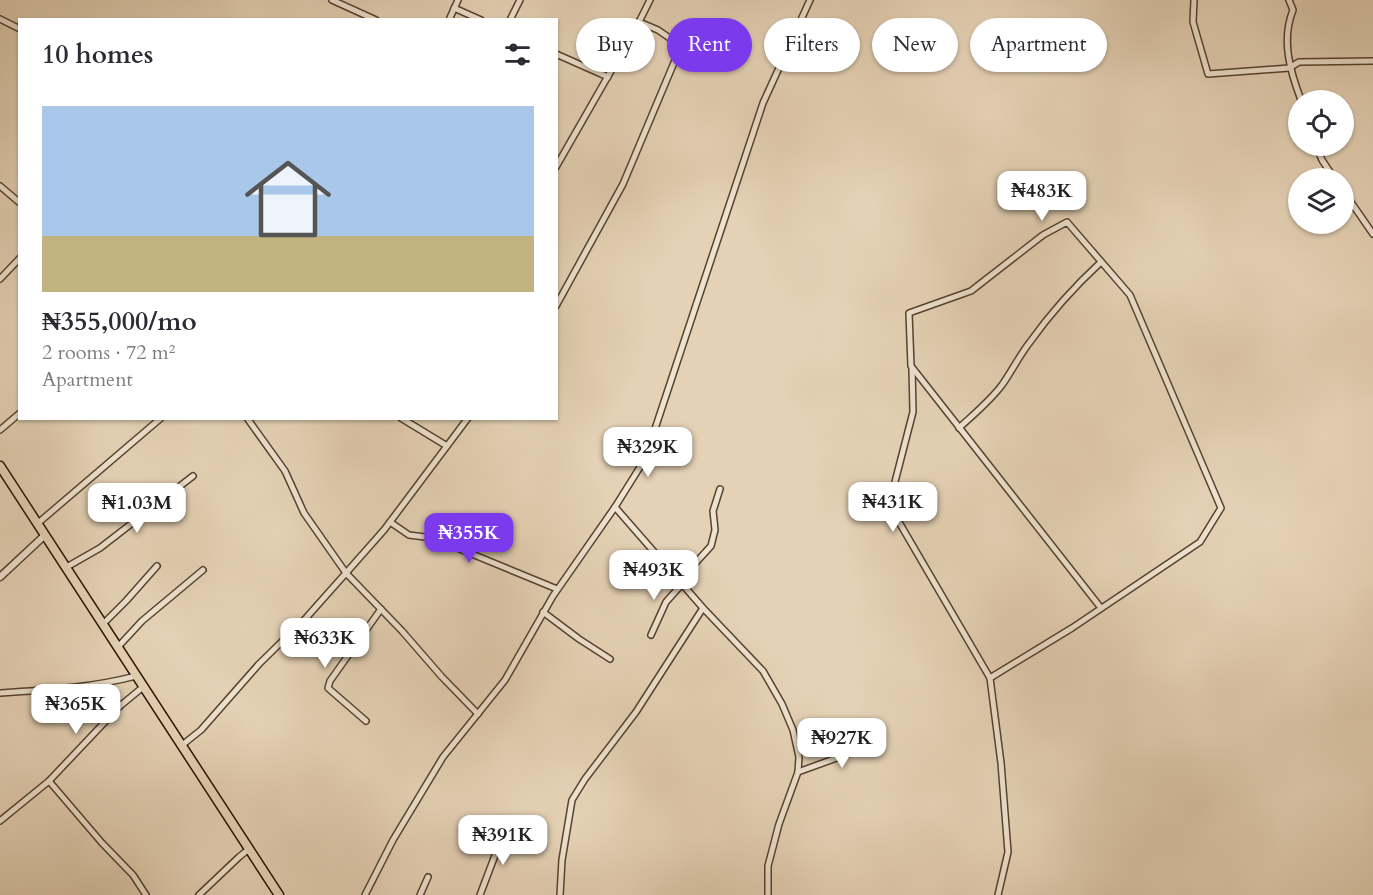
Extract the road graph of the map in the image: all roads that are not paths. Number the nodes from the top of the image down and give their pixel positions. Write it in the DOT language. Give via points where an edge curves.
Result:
graph roads {
  1 [pos="332,0"];
  2 [pos="458,0"];
  3 [pos="520,0"];
  4 [pos="650,0"];
  5 [pos="810,0"];
  6 [pos="1194,0"];
  7 [pos="1289,0"];
  8 [pos="454,8"];
  9 [pos="372,18"];
  10 [pos="450,18"];
  11 [pos="476,18"];
  12 [pos="511,18"];
  13 [pos="641,18"];
  14 [pos="0,19"];
  15 [pos="18,28"];
  16 [pos="655,29"];
  17 [pos="558,55"];
  18 [pos="1373,61"];
  19 [pos="1289,68"];
  20 [pos="611,72"];
  21 [pos="608,77"];
  22 [pos="1297,90"];
  23 [pos="558,164"];
  24 [pos="0,186"];
  25 [pos="18,201"];
  26 [pos="1354,206"];
  27 [pos="1373,234"];
  28 [pos="18,260"];
  29 [pos="1101,262"];
  30 [pos="0,279"];
  31 [pos="558,302"];
  32 [pos="911,366"];
  33 [pos="18,415"];
  34 [pos="158,420"];
  35 [pos="248,420"];
  36 [pos="404,420"];
  37 [pos="466,420"];
  38 [pos="959,428"];
  39 [pos="0,430"];
  40 [pos="447,446"];
  41 [pos="0,466"];
  42 [pos="194,476"];
  43 [pos="720,489"];
  44 [pos="615,507"];
  45 [pos="390,522"];
  46 [pos="37,524"];
  47 [pos="44,537"];
  48 [pos="157,566"];
  49 [pos="65,568"];
  50 [pos="203,570"];
  51 [pos="346,573"];
  52 [pos="0,577"];
  53 [pos="681,583"];
  54 [pos="558,589"];
  55 [pos="703,608"];
  56 [pos="1101,608"];
  57 [pos="381,609"];
  58 [pos="543,612"];
  59 [pos="102,625"];
  60 [pos="651,635"];
  61 [pos="117,648"];
  62 [pos="609,659"];
  63 [pos="136,676"];
  64 [pos="990,678"];
  65 [pos="103,684"];
  66 [pos="143,687"];
  67 [pos="0,693"];
  68 [pos="120,706"];
  69 [pos="478,714"];
  70 [pos="366,721"];
  71 [pos="878,743"];
  72 [pos="181,746"];
  73 [pos="798,772"];
  74 [pos="49,781"];
  75 [pos="0,821"];
  76 [pos="505,829"];
  77 [pos="249,849"];
  78 [pos="428,877"];
  79 [pos="146,895"];
  80 [pos="199,895"];
  81 [pos="279,895"];
  82 [pos="365,895"];
  83 [pos="420,895"];
  84 [pos="480,895"];
  85 [pos="560,895"];
  86 [pos="768,895"];
  87 [pos="998,895"];
  1 -- 9 [label="street"];
  2 -- 8 [label="street"];
  3 -- 12 [label="street"];
  4 -- 13 [label="street"];
  5 -- 44 [label="street" via="763,103 645,459"];
  6 -- 19 [label="street" via="1193,22 1208,74"];
  7 -- 19 [label="street" via="1293,10 1287,25"];
  8 -- 10 [label="street"];
  8 -- 11 [label="street"];
  14 -- 15 [label="street"];
  16 -- 31 [label="street" via="681,46 623,184"];
  17 -- 21 [label="street"];
  18 -- 19 [label="street" via="1299,62"];
  19 -- 22 [label="street"];
  20 -- 21 [label="street"];
  21 -- 23 [label="street"];
  24 -- 25 [label="street"];
  26 -- 27 [label="street"];
  28 -- 30 [label="street"];
  29 -- 32 [label="street" via="1067,222 1043,235 971,291 909,313"];
  29 -- 38 [label="street" via="1039,330 996,392"];
  29 -- 56 [label="street" via="1130,295 1221,508 1200,542"];
  32 -- 38 [label="street"];
  32 -- 64 [label="street" via="914,412 889,505"];
  33 -- 39 [label="street"];
  34 -- 46 [label="street"];
  35 -- 51 [label="street" via="285,471 304,513"];
  36 -- 40 [label="street"];
  37 -- 40 [label="street"];
  38 -- 56 [label="street"];
  40 -- 45 [label="street"];
  41 -- 46 [label="main road"];
  42 -- 49 [label="street" via="100,548"];
  43 -- 53 [label="street" via="713,511 715,530 711,546"];
  44 -- 53 [label="street"];
  44 -- 54 [label="street"];
  45 -- 51 [label="street"];
  45 -- 54 [label="street" via="409,535 434,538"];
  46 -- 47 [label="main road"];
  47 -- 49 [label="main road"];
  47 -- 52 [label="street"];
  48 -- 59 [label="street"];
  49 -- 59 [label="main road"];
  50 -- 61 [label="street" via="142,621"];
  51 -- 57 [label="street"];
  51 -- 72 [label="street" via="201,730"];
  53 -- 55 [label="street"];
  53 -- 60 [label="street" via="666,602"];
  54 -- 58 [label="street"];
  55 -- 73 [label="street" via="763,671 793,730"];
  55 -- 85 [label="street" via="636,712 572,800"];
  56 -- 64 [label="street"];
  57 -- 69 [label="street"];
  57 -- 70 [label="street" via="328,688"];
  58 -- 62 [label="street"];
  58 -- 69 [label="street" via="505,680"];
  59 -- 61 [label="main road"];
  61 -- 63 [label="main road"];
  63 -- 65 [label="street"];
  63 -- 66 [label="main road"];
  64 -- 87 [label="street" via="1008,852"];
  65 -- 67 [label="street"];
  65 -- 68 [label="street"];
  66 -- 68 [label="street"];
  66 -- 72 [label="main road"];
  68 -- 74 [label="street"];
  69 -- 82 [label="street" via="443,758"];
  71 -- 73 [label="street"];
  72 -- 77 [label="main road"];
  73 -- 86 [label="street" via="768,866"];
  74 -- 75 [label="street"];
  74 -- 79 [label="street" via="133,875"];
  76 -- 84 [label="street"];
  77 -- 80 [label="street"];
  77 -- 81 [label="main road"];
  78 -- 83 [label="street"];
}
